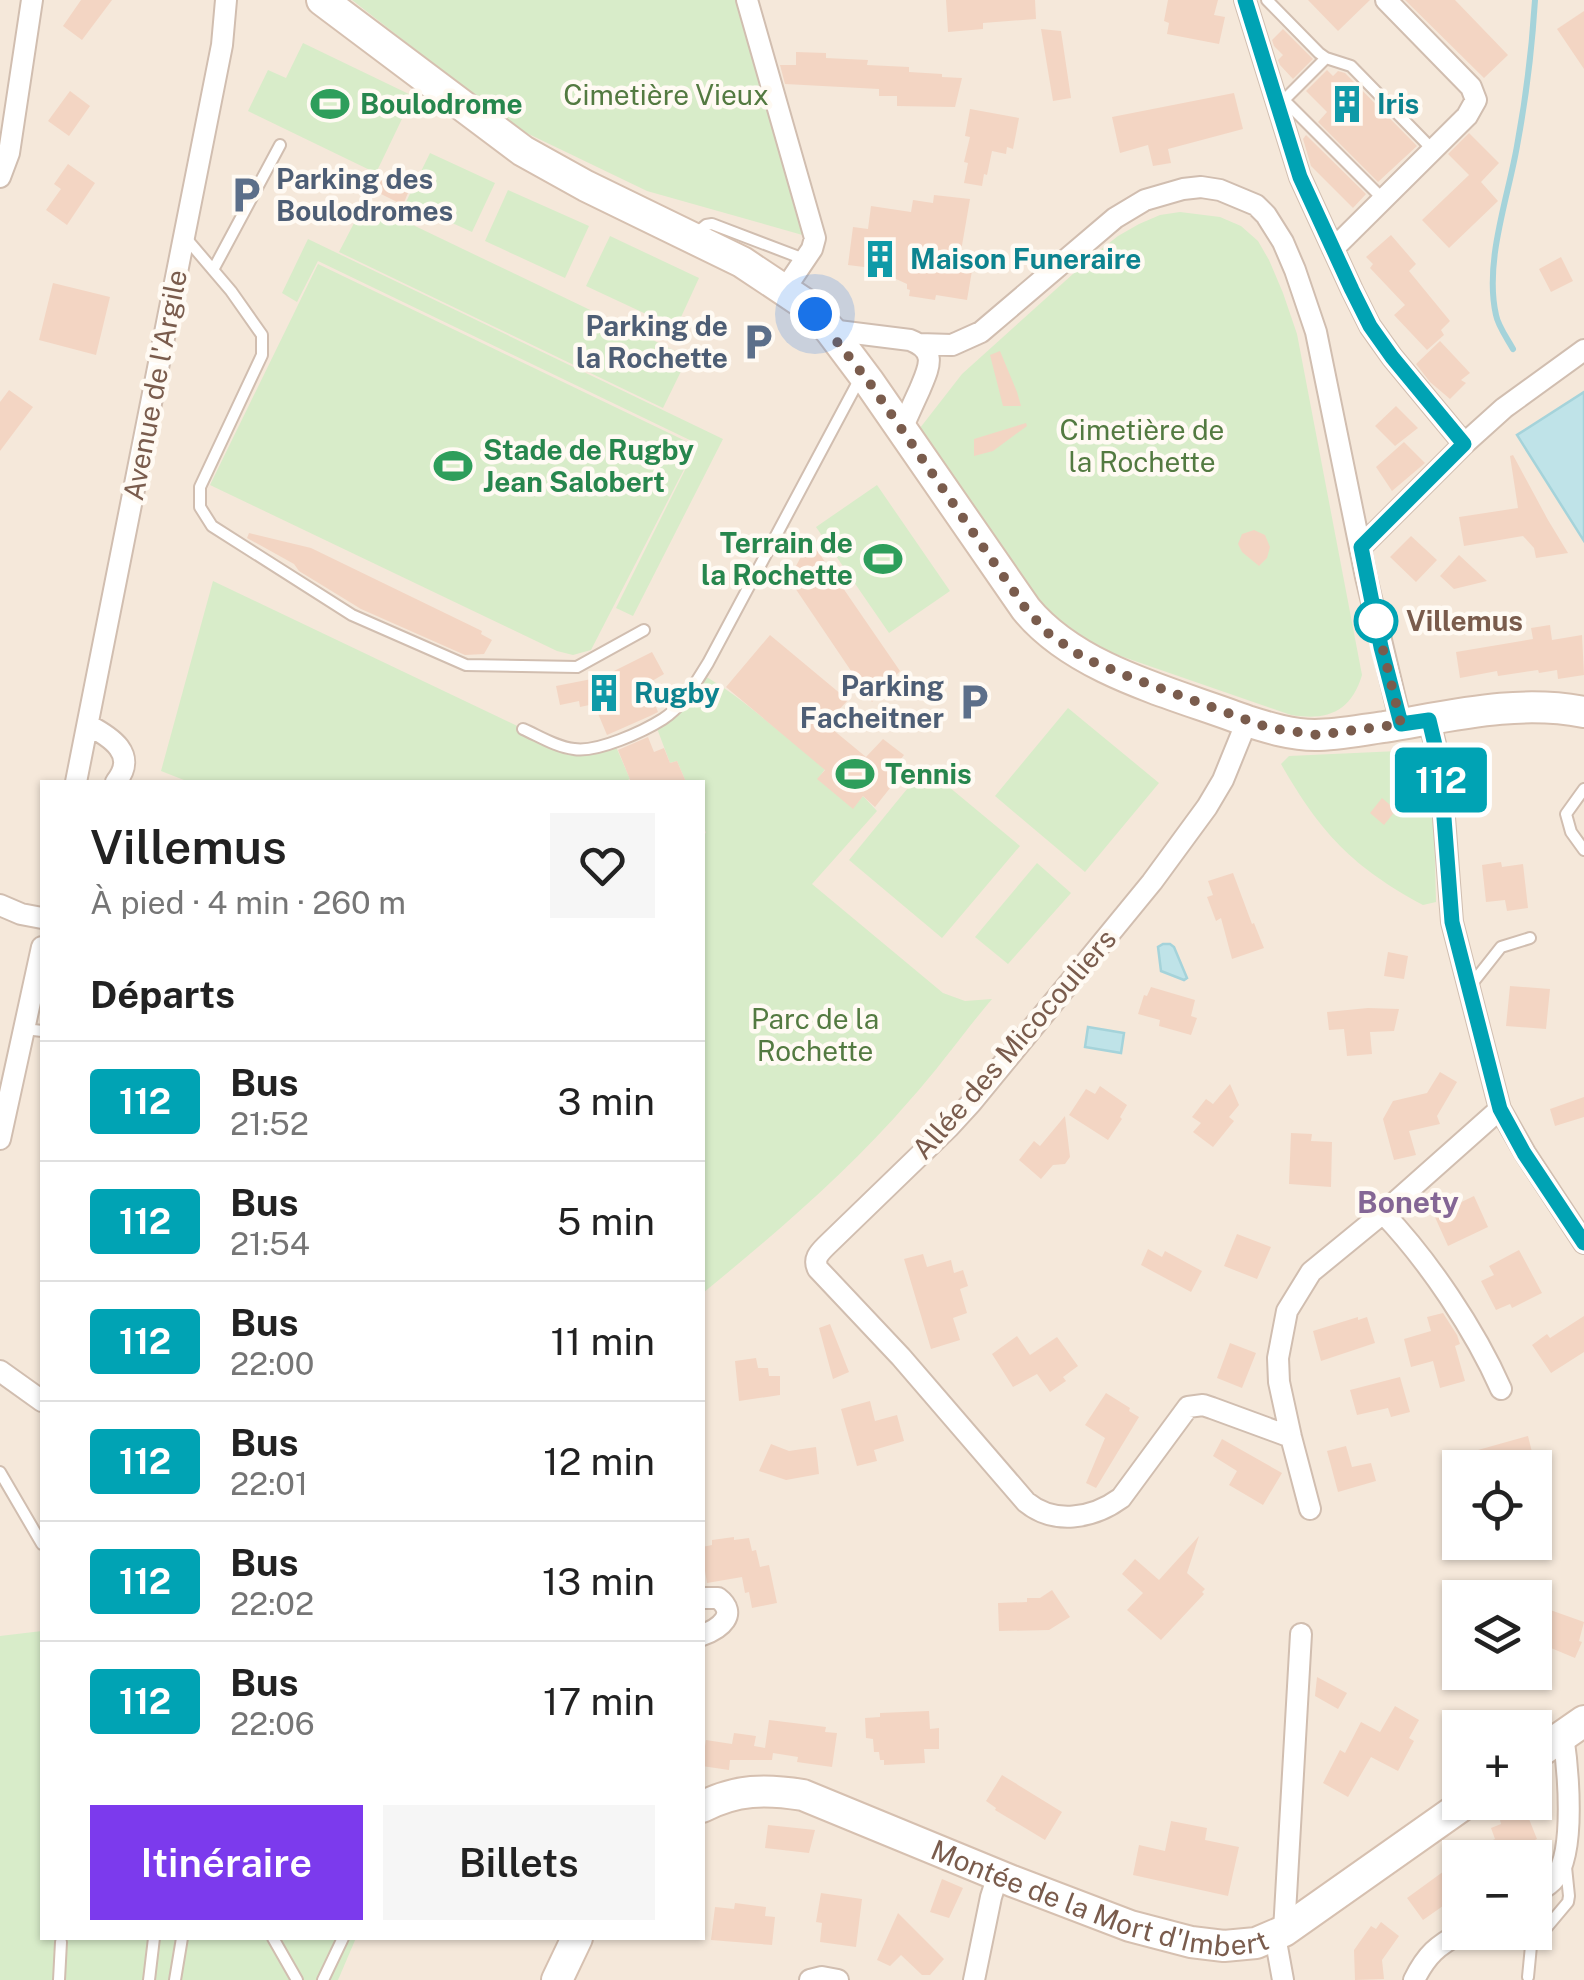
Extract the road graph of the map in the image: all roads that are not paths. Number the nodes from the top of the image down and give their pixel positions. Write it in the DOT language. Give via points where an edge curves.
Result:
graph roads {
  1 [pos="32,0"];
  2 [pos="226,0"];
  3 [pos="242,0"];
  4 [pos="747,0"];
  5 [pos="1245,0"];
  6 [pos="1266,0"];
  7 [pos="1386,0"];
  8 [pos="325,1"];
  9 [pos="222,45"];
  10 [pos="1326,58"];
  11 [pos="1278,94"];
  12 [pos="280,145"];
  13 [pos="1433,150"];
  14 [pos="0,178"];
  15 [pos="1383,199"];
  16 [pos="184,236"];
  17 [pos="692,238"];
  18 [pos="1333,248"];
  19 [pos="804,260"];
  20 [pos="213,270"];
  21 [pos="785,289"];
  22 [pos="830,330"];
  23 [pos="918,344"];
  24 [pos="1584,350"];
  25 [pos="863,374"];
  26 [pos="902,428"];
  27 [pos="1464,444"];
  28 [pos="1361,547"];
  29 [pos="644,630"];
  30 [pos="1584,712"];
  31 [pos="1247,721"];
  32 [pos="1415,722"];
  33 [pos="88,726"];
  34 [pos="523,729"];
  35 [pos="76,780"];
  36 [pos="117,780"];
  37 [pos="1584,789"];
  38 [pos="1584,850"];
  39 [pos="0,905"];
  40 [pos="40,918"];
  41 [pos="1530,938"];
  42 [pos="40,968"];
  43 [pos="1469,987"];
  44 [pos="34,1030"];
  45 [pos="1500,1109"];
  46 [pos="0,1139"];
  47 [pos="1383,1213"];
  48 [pos="1584,1243"];
  49 [pos="0,1370"];
  50 [pos="1502,1389"];
  51 [pos="40,1400"];
  52 [pos="1291,1436"];
  53 [pos="0,1472"];
  54 [pos="1310,1509"];
  55 [pos="40,1541"];
  56 [pos="705,1598"];
  57 [pos="705,1634"];
  58 [pos="1301,1634"];
  59 [pos="1579,1742"];
  60 [pos="1552,1750"];
  61 [pos="1569,1775"];
  62 [pos="705,1806"];
  63 [pos="1442,1820"];
  64 [pos="1564,1857"];
  65 [pos="998,1875"];
  66 [pos="1552,1880"];
  67 [pos="1280,1933"];
  68 [pos="154,1940"];
  69 [pos="182,1940"];
  70 [pos="273,1940"];
  71 [pos="342,1940"];
  72 [pos="576,1940"];
  73 [pos="61,1942"];
  74 [pos="1442,1944"];
  75 [pos="1528,1977"];
  76 [pos="59,1980"];
  77 [pos="149,1980"];
  78 [pos="175,1980"];
  79 [pos="297,1980"];
  80 [pos="323,1980"];
  81 [pos="557,1980"];
  82 [pos="810,1980"];
  83 [pos="838,1980"];
  84 [pos="974,1980"];
  85 [pos="1283,1980"];
  86 [pos="1414,1980"];
  1 -- 14 [label="street"];
  2 -- 9 [label="street, Avenue de l'Argile"];
  3 -- 9 [label="street, Avenue de l'Argile"];
  4 -- 19 [label="street" via="814,232"];
  5 -- 11 [label="street"];
  6 -- 10 [label="lane"];
  7 -- 13 [label="street" via="1475,92 1472,111"];
  8 -- 17 [label="street" via="523,151"];
  9 -- 16 [label="street, Avenue de l'Argile"];
  10 -- 11 [label="lane"];
  10 -- 13 [label="lane" via="1350,66"];
  11 -- 15 [label="lane"];
  11 -- 18 [label="street" via="1300,177"];
  12 -- 20 [label="lane"];
  13 -- 15 [label="street"];
  15 -- 18 [label="street"];
  16 -- 20 [label="lane"];
  16 -- 33 [label="street, Avenue de l'Argile"];
  17 -- 19 [label="lane" via="712,224"];
  17 -- 21 [label="street"];
  18 -- 27 [label="street" via="1370,326"];
  19 -- 21 [label="street"];
  20 -- 29 [label="lane" via="264,343 199,491 200,507 222,535 352,615 466,665 578,667"];
  21 -- 22 [label="street"];
  22 -- 23 [label="street"];
  22 -- 25 [label="street"];
  23 -- 26 [label="street" via="929,366"];
  23 -- 28 [label="street" via="952,345 981,332 1144,200 1201,187 1241,197 1266,215 1296,270 1322,354"];
  24 -- 27 [label="street"];
  25 -- 26 [label="street"];
  25 -- 34 [label="lane" via="711,657 678,704 664,718 596,749 574,750"];
  26 -- 31 [label="street" via="1049,634 1084,658"];
  27 -- 28 [label="street"];
  28 -- 32 [label="street" via="1383,656"];
  30 -- 32 [label="street" via="1515,707"];
  31 -- 32 [label="street" via="1318,735"];
  31 -- 52 [label="street, Allée des Micocouliers" via="1217,791 1152,882 950,1127 816,1262 1026,1502 1048,1516 1064,1519 1114,1503 1188,1407 1202,1405"];
  32 -- 43 [label="street" via="1440,766 1450,906"];
  33 -- 35 [label="street, Avenue de l'Argile"];
  33 -- 36 [label="street" via="120,747 124,770"];
  37 -- 38 [label="lane" via="1566,814"];
  39 -- 40 [label="street"];
  41 -- 43 [label="lane" via="1501,947"];
  42 -- 44 [label="street"];
  43 -- 45 [label="street"];
  44 -- 46 [label="street"];
  45 -- 47 [label="street"];
  45 -- 48 [label="street"];
  47 -- 50 [label="street" via="1448,1296"];
  47 -- 52 [label="street" via="1311,1272 1287,1311 1278,1358"];
  49 -- 51 [label="street"];
  52 -- 54 [label="street"];
  53 -- 55 [label="lane"];
  56 -- 57 [label="street" via="718,1598 728,1610"];
  58 -- 67 [label="street"];
  59 -- 60 [label="street"];
  59 -- 61 [label="street"];
  59 -- 61 [label="street"];
  61 -- 64 [label="street"];
  62 -- 65 [label="street, Montée de la Mort d'Imbert" via="745,1791 803,1795"];
  63 -- 67 [label="street, Montée de la Mort d'Imbert"];
  64 -- 66 [label="street"];
  64 -- 75 [label="lane" via="1568,1902 1531,1946"];
  65 -- 67 [label="street, Montée de la Mort d'Imbert" via="1110,1920 1192,1942 1256,1943"];
  65 -- 84 [label="street"];
  67 -- 85 [label="street"];
  68 -- 77 [label="lane"];
  69 -- 78 [label="lane"];
  70 -- 79 [label="lane"];
  71 -- 80 [label="lane"];
  72 -- 81 [label="street"];
  73 -- 76 [label="lane"];
  74 -- 86 [label="street"];
  82 -- 83 [label="street"];
}
